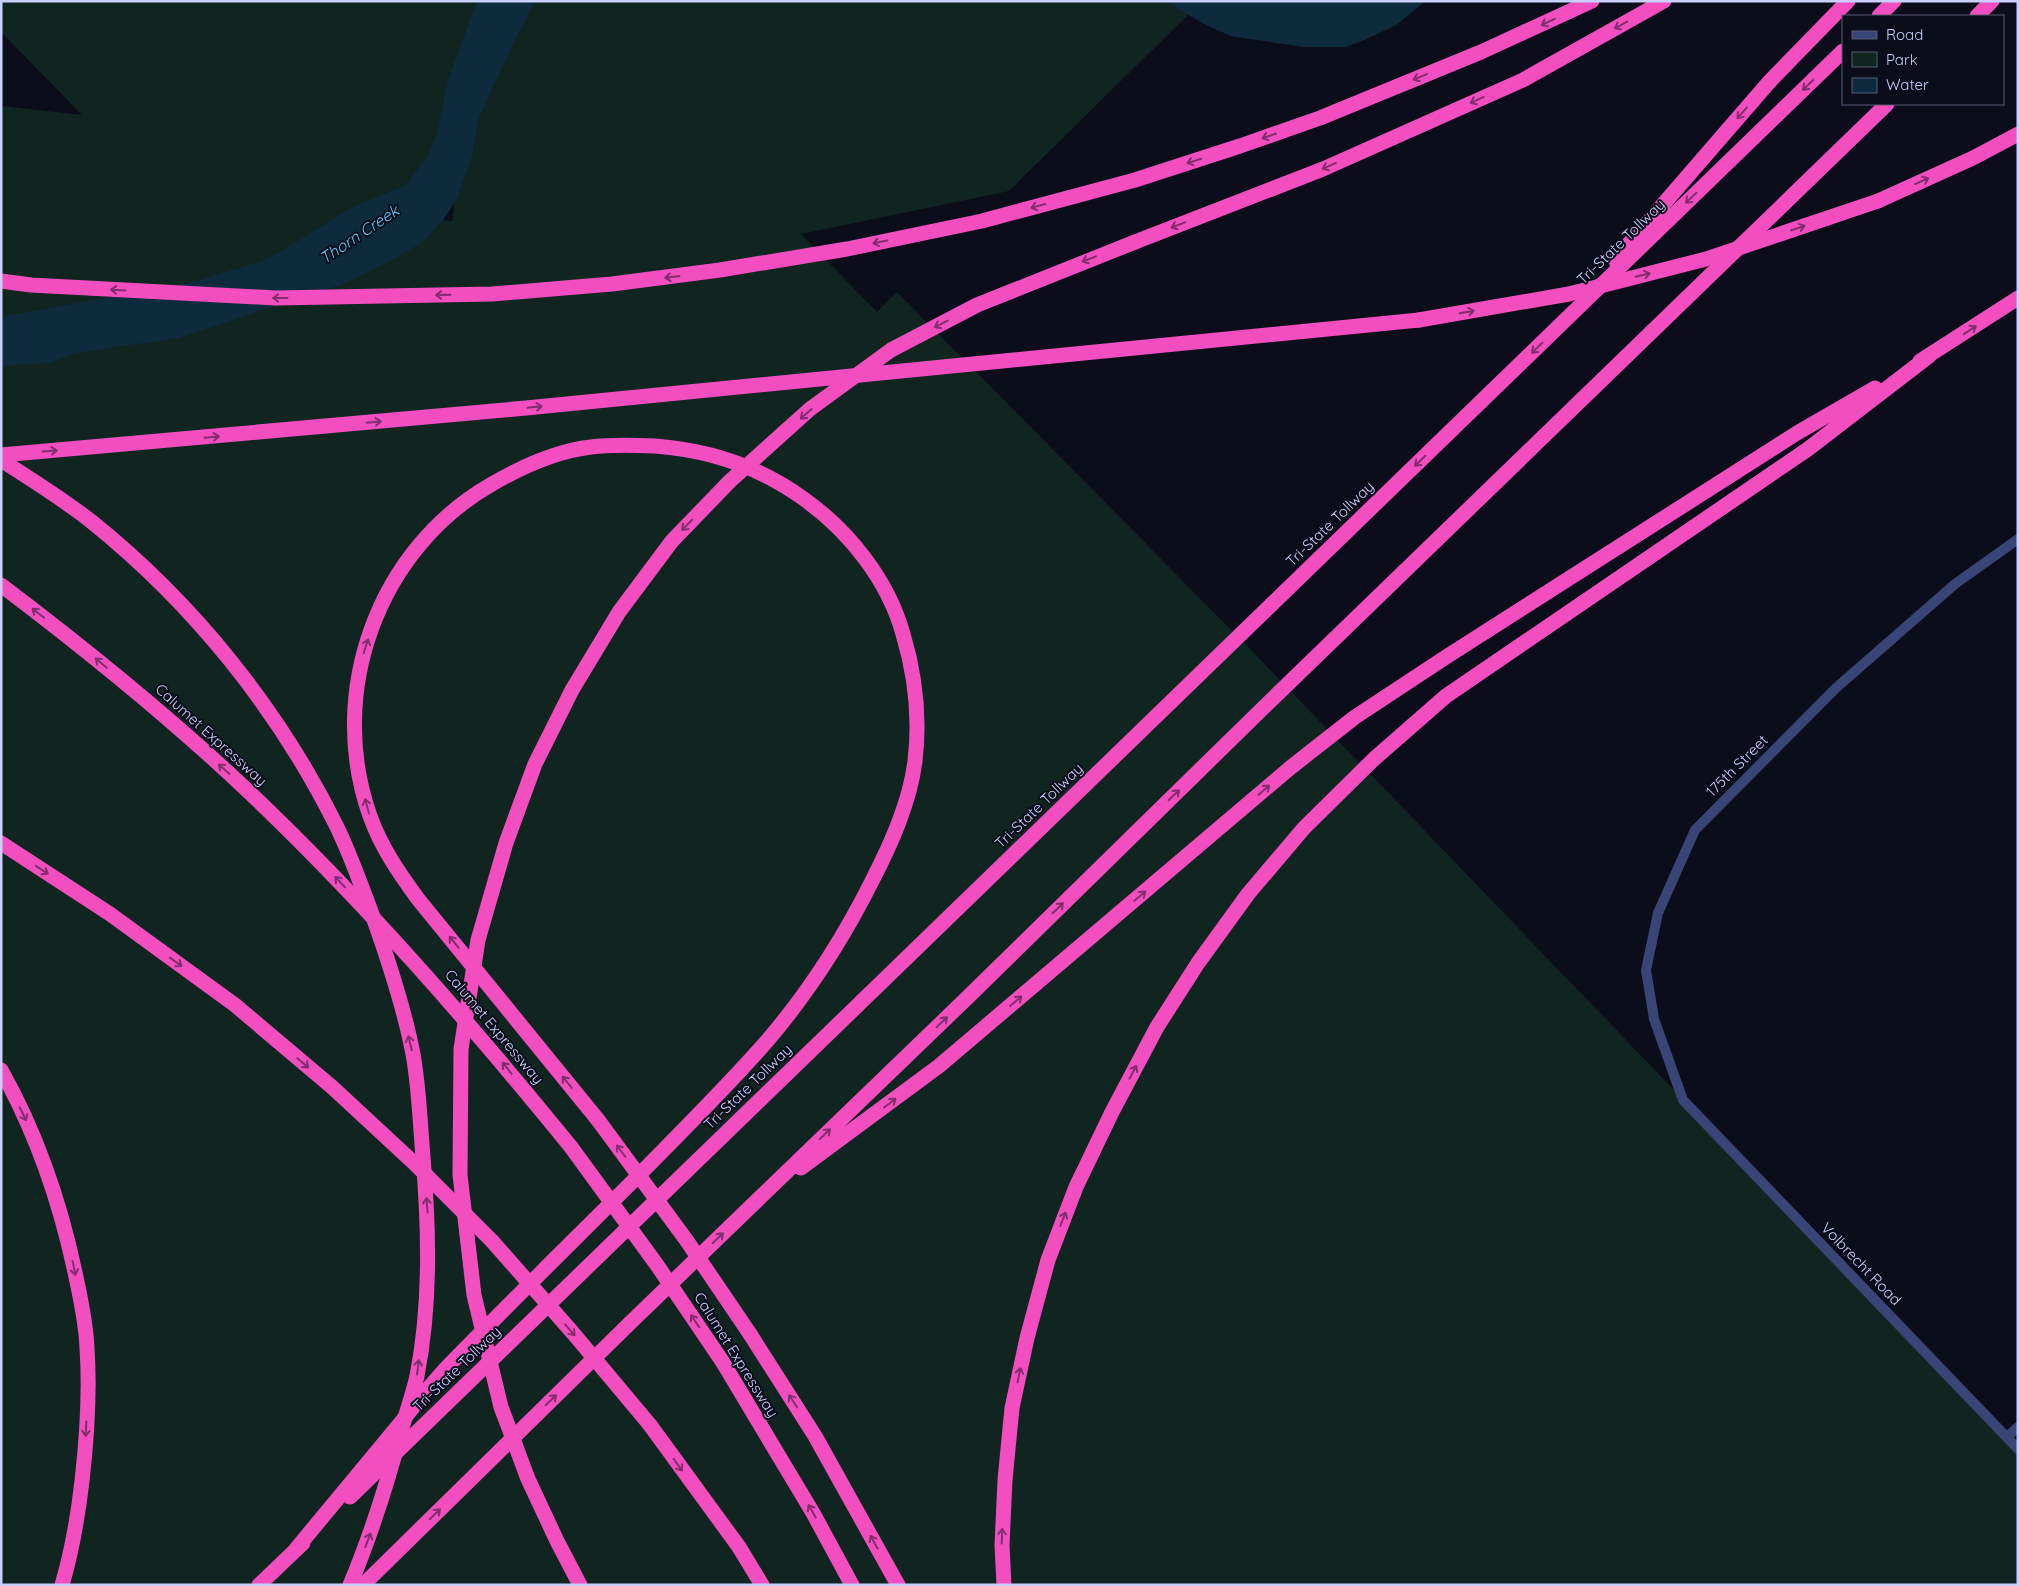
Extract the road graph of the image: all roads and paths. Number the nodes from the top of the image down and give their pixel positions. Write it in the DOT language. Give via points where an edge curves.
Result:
graph roads {
  1 [pos="1592,1"];
  2 [pos="1664,1"];
  3 [pos="1848,1"];
  4 [pos="1894,1"];
  5 [pos="1992,1"];
  6 [pos="1880,15"];
  7 [pos="1978,15"];
  8 [pos="1842,52"];
  9 [pos="1885,105"];
  10 [pos="2018,134"];
  11 [pos="1,281"];
  12 [pos="2018,298"];
  13 [pos="1552,333"];
  14 [pos="1929,356"];
  15 [pos="1,455"];
  16 [pos="1,460"];
  17 [pos="2018,539"];
  18 [pos="1,585"];
  19 [pos="1,843"];
  20 [pos="1,1070"];
  21 [pos="1683,1100"];
  22 [pos="752,1205"];
  23 [pos="2018,1427"];
  24 [pos="2007,1437"];
  25 [pos="2018,1448"];
  26 [pos="296,1549"];
  27 [pos="62,1585"];
  28 [pos="259,1585"];
  29 [pos="350,1585"];
  30 [pos="363,1585"];
  31 [pos="580,1585"];
  32 [pos="762,1585"];
  33 [pos="852,1585"];
  34 [pos="898,1585"];
  35 [pos="1004,1585"];
  1 -- 11 [label="highway, one-way" via="1481,52 1320,118 1135,180 982,221 847,249 612,284 492,294 276,298"];
  2 -- 31 [label="highway, one-way, bridge" via="1523,80 1323,169 977,305 891,350 810,409 730,482 672,541 619,612 572,690 535,764 506,843 478,940 461,1049 460,1175 474,1295 501,1408 528,1479"];
  3 -- 13 [label="highway, one-way" via="1770,81"];
  4 -- 6 [label="highway"];
  5 -- 7 [label="highway"];
  8 -- 13 [label="highway, Tri-State Tollway, one-way"];
  22 -- 9 [label="highway, one-way"];
  15 -- 10 [label="highway, one-way, bridge" via="526,408 1419,320 1569,294 1706,259 1878,201"];
  14 -- 12 [label="highway, one-way"];
  13 -- 26 [label="highway, Tri-State Tollway, one-way"];
  22 -- 14 [label="highway, one-way" via="939,1066 1290,768 1355,718 1797,433"];
  35 -- 14 [label="highway, one-way" via="1004,1480 1012,1408 1048,1260 1076,1187 1157,1028 1198,963 1248,894 1318,814 1446,696 1808,449"];
  29 -- 16 [label="highway, one-way, bridge" via="370,1538 417,1375 427,1296 428,1219 420,1113 412,1053 392,970 338,829 304,766 225,654 159,581 99,528"];
  17 -- 21 [label="street, 175th Street" via="1955,584 1836,688 1695,830 1658,914 1646,970 1654,1019"];
  33 -- 18 [label="highway, Calumet Expressway, one-way, bridge" via="722,1361 571,1147 500,1059 340,882 248,791 74,641"];
  19 -- 32 [label="highway, one-way, bridge" via="110,914 235,1005 332,1087 414,1163 492,1241 650,1425 739,1547"];
  20 -- 27 [label="highway, one-way" via="28,1123 59,1208 80,1297 87,1346 85,1455 78,1514"];
  21 -- 24 [label="street, Volbrecht Road"];
  30 -- 22 [label="highway, one-way"];
  23 -- 24 [label="street"];
  24 -- 25 [label="street, Volbrecht Road"];
  26 -- 28 [label="highway, Tri-State Tollway"];
  34 -- 26 [label="highway, one-way, bridge" via="815,1436 687,1241 598,1120 418,899 381,843 369,813 356,753 357,687 373,623 407,560 450,513 476,493 516,470 552,456 589,447 628,444 667,447 728,460 764,474 790,489 838,526 875,573 903,631 916,710 915,763 905,804 885,856 856,912 769,1039 686,1127 447,1367"];
}
